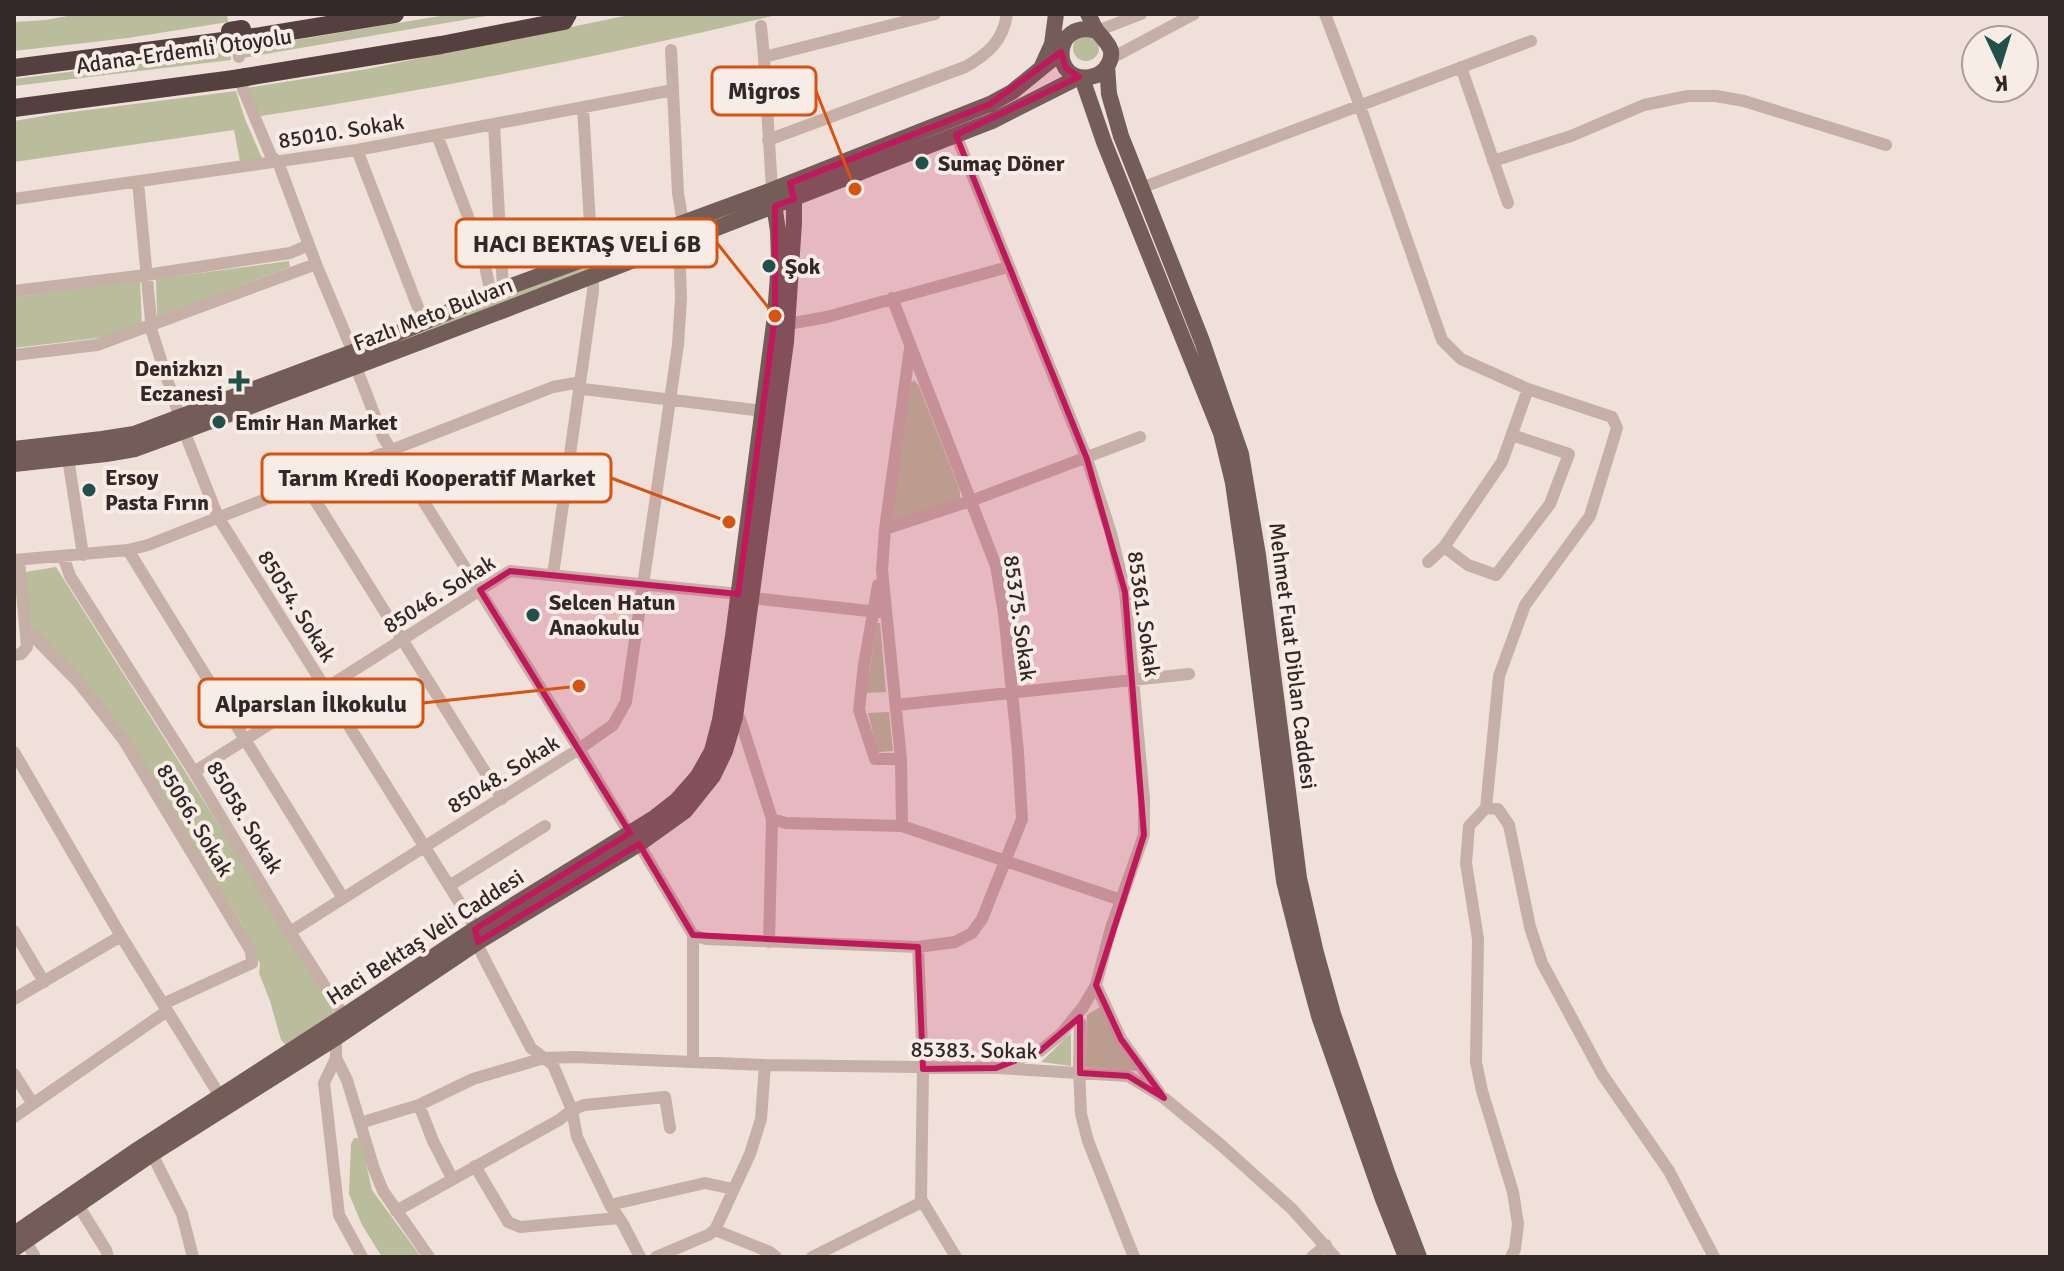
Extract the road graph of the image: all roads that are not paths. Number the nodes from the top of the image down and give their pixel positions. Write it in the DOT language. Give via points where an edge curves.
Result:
graph roads {
  1 [pos="339,14"];
  2 [pos="395,14"];
  3 [pos="550,14"];
  4 [pos="568,14"];
  5 [pos="935,14"];
  6 [pos="1007,14"];
  7 [pos="1057,14"];
  8 [pos="1088,14"];
  9 [pos="1110,14"];
  10 [pos="1194,14"];
  11 [pos="1325,14"];
  12 [pos="1136,16"];
  13 [pos="761,26"];
  14 [pos="1097,31"];
  15 [pos="1531,41"];
  16 [pos="1064,44"];
  17 [pos="671,50"];
  18 [pos="239,57"];
  19 [pos="764,57"];
  20 [pos="14,58"];
  21 [pos="1109,62"];
  22 [pos="1461,67"];
  23 [pos="14,68"];
  24 [pos="1040,69"];
  25 [pos="1081,77"];
  26 [pos="1054,89"];
  27 [pos="673,90"];
  28 [pos="14,98"];
  29 [pos="1360,106"];
  30 [pos="583,107"];
  31 [pos="14,108"];
  32 [pos="1093,109"];
  33 [pos="494,124"];
  34 [pos="437,135"];
  35 [pos="956,135"];
  36 [pos="768,140"];
  37 [pos="1886,145"];
  38 [pos="357,150"];
  39 [pos="1493,161"];
  40 [pos="278,162"];
  41 [pos="138,182"];
  42 [pos="1141,188"];
  43 [pos="792,191"];
  44 [pos="773,198"];
  45 [pos="14,199"];
  46 [pos="1508,203"];
  47 [pos="683,223"];
  48 [pos="679,241"];
  49 [pos="309,245"];
  50 [pos="592,257"];
  51 [pos="316,264"];
  52 [pos="1008,267"];
  53 [pos="146,275"];
  54 [pos="593,277"];
  55 [pos="14,291"];
  56 [pos="497,292"];
  57 [pos="892,298"];
  58 [pos="424,323"];
  59 [pos="788,324"];
  60 [pos="151,326"];
  61 [pos="910,344"];
  62 [pos="14,355"];
  63 [pos="354,359"];
  64 [pos="579,387"];
  65 [pos="1528,389"];
  66 [pos="670,400"];
  67 [pos="763,411"];
  68 [pos="182,424"];
  69 [pos="1512,435"];
  70 [pos="1140,437"];
  71 [pos="14,449"];
  72 [pos="392,449"];
  73 [pos="68,458"];
  74 [pos="1087,459"];
  75 [pos="14,464"];
  76 [pos="305,484"];
  77 [pos="971,500"];
  78 [pos="218,517"];
  79 [pos="885,529"];
  80 [pos="1444,547"];
  81 [pos="128,550"];
  82 [pos="83,555"];
  83 [pos="63,556"];
  84 [pos="16,560"];
  85 [pos="1428,562"];
  86 [pos="553,575"];
  87 [pos="644,583"];
  88 [pos="480,590"];
  89 [pos="746,596"];
  90 [pos="879,612"];
  91 [pos="26,635"];
  92 [pos="403,639"];
  93 [pos="14,655"];
  94 [pos="1189,674"];
  95 [pos="1134,681"];
  96 [pos="326,689"];
  97 [pos="1011,692"];
  98 [pos="896,705"];
  99 [pos="735,717"];
  100 [pos="246,739"];
  101 [pos="579,749"];
  102 [pos="14,752"];
  103 [pos="901,759"];
  104 [pos="194,772"];
  105 [pos="502,799"];
  106 [pos="1486,808"];
  107 [pos="772,819"];
  108 [pos="545,826"];
  109 [pos="902,826"];
  110 [pos="634,839"];
  111 [pos="424,847"];
  112 [pos="1004,861"];
  113 [pos="449,886"];
  114 [pos="343,898"];
  115 [pos="1121,900"];
  116 [pos="14,931"];
  117 [pos="290,932"];
  118 [pos="476,935"];
  119 [pos="693,935"];
  120 [pos="121,936"];
  121 [pos="769,942"];
  122 [pos="918,947"];
  123 [pos="44,982"];
  124 [pos="1096,985"];
  125 [pos="14,999"];
  126 [pos="165,1008"];
  127 [pos="344,1016"];
  128 [pos="1075,1017"];
  129 [pos="334,1039"];
  130 [pos="336,1058"];
  131 [pos="544,1058"];
  132 [pos="693,1062"];
  133 [pos="765,1065"];
  134 [pos="996,1068"];
  135 [pos="923,1069"];
  136 [pos="1080,1073"];
  137 [pos="14,1074"];
  138 [pos="1164,1098"];
  139 [pos="223,1102"];
  140 [pos="33,1104"];
  141 [pos="419,1105"];
  142 [pos="572,1110"];
  143 [pos="14,1117"];
  144 [pos="360,1123"];
  145 [pos="670,1128"];
  146 [pos="152,1154"];
  147 [pos="475,1166"];
  148 [pos="452,1178"];
  149 [pos="733,1189"];
  150 [pos="922,1202"];
  151 [pos="78,1205"];
  152 [pos="610,1205"];
  153 [pos="396,1211"];
  154 [pos="619,1218"];
  155 [pos="715,1230"];
  156 [pos="16,1241"];
  157 [pos="1326,1245"];
  158 [pos="35,1257"];
  159 [pos="108,1257"];
  160 [pos="193,1257"];
  161 [pos="362,1257"];
  162 [pos="429,1257"];
  163 [pos="640,1257"];
  164 [pos="656,1257"];
  165 [pos="776,1257"];
  166 [pos="812,1257"];
  167 [pos="956,1257"];
  168 [pos="1134,1257"];
  169 [pos="1312,1257"];
  170 [pos="1335,1257"];
  171 [pos="1406,1257"];
  172 [pos="1419,1257"];
  173 [pos="1511,1257"];
  174 [pos="1714,1257"];
  1 -- 18 [label="highway"];
  2 -- 18 [label="highway, Adana-Erdemli Otoyolu"];
  3 -- 18 [label="highway, Adana-Erdemli Otoyolu" via="445,35"];
  4 -- 18 [label="highway" via="564,21 441,45"];
  5 -- 19 [label="street"];
  6 -- 36 [label="street" via="997,43 965,67"];
  7 -- 16 [label="main road"];
  7 -- 24 [label="main road" via="1052,44"];
  8 -- 14 [label="main road"];
  9 -- 12 [label="street"];
  10 -- 21 [label="street"];
  11 -- 29 [label="street"];
  12 -- 14 [label="street"];
  13 -- 19 [label="street"];
  14 -- 16 [label="main road" via="1081,29"];
  14 -- 21 [label="main road" via="1109,43"];
  15 -- 22 [label="street"];
  16 -- 24 [label="main road, Fazlı Meto Bulvarı"];
  16 -- 25 [label="main road" via="1066,68"];
  17 -- 27 [label="street"];
  18 -- 20 [label="highway"];
  18 -- 23 [label="highway, Adana-Erdemli Otoyolu"];
  18 -- 28 [label="highway, Adana-Erdemli Otoyolu"];
  18 -- 31 [label="highway"];
  18 -- 40 [label="street" via="271,156"];
  19 -- 36 [label="street"];
  21 -- 25 [label="main road" via="1095,76"];
  21 -- 42 [label="main road, Mehmet Fuat Diblan Caddesi" via="1109,94"];
  22 -- 29 [label="street"];
  22 -- 39 [label="street"];
  24 -- 43 [label="main road, Fazlı Meto Bulvarı" via="990,104"];
  25 -- 26 [label="main road, Fazlı Meto Bulvarı"];
  25 -- 32 [label="main road, Mehmet Fuat Diblan Caddesi"];
  26 -- 32 [label="main road" via="1084,98"];
  26 -- 35 [label="main road, Fazlı Meto Bulvarı"];
  27 -- 30 [label="street, 85010. Sokak"];
  27 -- 47 [label="street"];
  29 -- 42 [label="street"];
  29 -- 65 [label="street" via="1442,340 1461,359"];
  30 -- 33 [label="street, 85010. Sokak"];
  30 -- 50 [label="street"];
  32 -- 171 [label="main road, Mehmet Fuat Diblan Caddesi" via="1221,433 1242,544 1284,881 1319,1016"];
  33 -- 34 [label="street, 85010. Sokak"];
  33 -- 56 [label="street"];
  34 -- 38 [label="street, 85010. Sokak"];
  34 -- 56 [label="street"];
  35 -- 43 [label="main road, Fazlı Meto Bulvarı"];
  35 -- 52 [label="street, 85361. Sokak"];
  36 -- 44 [label="street"];
  37 -- 39 [label="street" via="1744,101 1688,96 1644,105"];
  38 -- 40 [label="street, 85010. Sokak"];
  38 -- 58 [label="street"];
  39 -- 46 [label="street"];
  40 -- 41 [label="street, 85010. Sokak"];
  40 -- 49 [label="street"];
  41 -- 45 [label="street, 85010. Sokak"];
  41 -- 53 [label="street, 85054. Sokak"];
  42 -- 172 [label="main road, Mehmet Fuat Diblan Caddesi" via="1241,454 1299,878 1333,1014"];
  43 -- 44 [label="main road, Fazlı Meto Bulvarı"];
  43 -- 59 [label="main road"];
  44 -- 47 [label="main road, Fazlı Meto Bulvarı"];
  44 -- 48 [label="main road, Fazlı Meto Bulvarı"];
  44 -- 67 [label="main road" via="779,261"];
  47 -- 50 [label="main road, Fazlı Meto Bulvarı"];
  48 -- 54 [label="main road, Fazlı Meto Bulvarı"];
  48 -- 66 [label="street, 85048. Sokak" via="681,298"];
  49 -- 51 [label="street"];
  49 -- 53 [label="street" via="290,253"];
  50 -- 56 [label="main road, Fazlı Meto Bulvarı"];
  51 -- 60 [label="street"];
  51 -- 63 [label="street"];
  52 -- 57 [label="street"];
  52 -- 74 [label="street, 85361. Sokak"];
  53 -- 55 [label="street"];
  53 -- 60 [label="street, 85054. Sokak"];
  54 -- 63 [label="main road, Fazlı Meto Bulvarı"];
  54 -- 64 [label="street"];
  56 -- 58 [label="main road, Fazlı Meto Bulvarı"];
  57 -- 59 [label="street"];
  57 -- 61 [label="street, 85375. Sokak"];
  58 -- 63 [label="main road, Fazlı Meto Bulvarı"];
  59 -- 89 [label="main road"];
  60 -- 62 [label="street" via="97,345"];
  60 -- 68 [label="street, 85054. Sokak"];
  61 -- 77 [label="street, 85375. Sokak"];
  61 -- 79 [label="street"];
  63 -- 68 [label="main road, Fazlı Meto Bulvarı"];
  63 -- 72 [label="street"];
  64 -- 66 [label="street"];
  64 -- 72 [label="street" via="553,387"];
  64 -- 86 [label="street"];
  65 -- 69 [label="street"];
  65 -- 106 [label="street" via="1612,417 1617,428 1590,516 1525,605 1499,676"];
  66 -- 67 [label="street"];
  66 -- 87 [label="street, 85048. Sokak"];
  67 -- 89 [label="main road"];
  68 -- 71 [label="main road, Fazlı Meto Bulvarı"];
  68 -- 73 [label="main road, Fazlı Meto Bulvarı" via="135,449"];
  68 -- 78 [label="street, 85054. Sokak"];
  69 -- 80 [label="street" via="1502,462"];
  69 -- 80 [label="street" via="1569,454 1550,504 1496,575 1468,565"];
  70 -- 74 [label="street"];
  72 -- 76 [label="street"];
  72 -- 88 [label="street"];
  73 -- 75 [label="main road, Fazlı Meto Bulvarı"];
  73 -- 82 [label="street"];
  74 -- 77 [label="street"];
  74 -- 95 [label="street, 85361. Sokak" via="1125,592"];
  76 -- 78 [label="street"];
  76 -- 92 [label="street"];
  77 -- 79 [label="street"];
  77 -- 97 [label="street, 85375. Sokak" via="996,566"];
  78 -- 81 [label="street"];
  78 -- 96 [label="street, 85054. Sokak"];
  79 -- 90 [label="street"];
  80 -- 85 [label="street"];
  81 -- 82 [label="street"];
  81 -- 100 [label="street"];
  82 -- 83 [label="street"];
  83 -- 84 [label="street"];
  83 -- 104 [label="street, 85058. Sokak" via="70,576"];
  84 -- 91 [label="street"];
  86 -- 87 [label="street, 85046. Sokak"];
  86 -- 88 [label="street, 85046. Sokak" via="510,571"];
  87 -- 89 [label="street, 85046. Sokak"];
  87 -- 101 [label="street, 85048. Sokak" via="626,702 613,725"];
  88 -- 92 [label="street, 85046. Sokak"];
  88 -- 101 [label="street"];
  89 -- 90 [label="street, 85046. Sokak"];
  89 -- 99 [label="main road"];
  89 -- 110 [label="main road, Haci Bektaş Veli Caddesi" via="712,751 677,800"];
  90 -- 98 [label="street"];
  90 -- 103 [label="street" via="859,710 875,759"];
  91 -- 93 [label="street" via="27,647"];
  91 -- 126 [label="street, 85066. Sokak" via="32,635 79,683 123,739 251,951 252,963"];
  92 -- 96 [label="street, 85046. Sokak"];
  92 -- 105 [label="street"];
  94 -- 95 [label="street"];
  95 -- 97 [label="street"];
  95 -- 115 [label="street, 85361. Sokak" via="1144,835"];
  96 -- 100 [label="street, 85046. Sokak"];
  96 -- 111 [label="street, 85054. Sokak"];
  97 -- 98 [label="street"];
  97 -- 112 [label="street, 85375. Sokak" via="1022,819"];
  98 -- 103 [label="street"];
  99 -- 107 [label="street" via="740,719"];
  99 -- 110 [label="main road" via="713,776 685,811"];
  100 -- 104 [label="street, 85046. Sokak"];
  100 -- 114 [label="street"];
  101 -- 105 [label="street, 85048. Sokak"];
  101 -- 110 [label="street"];
  102 -- 120 [label="street"];
  103 -- 109 [label="street"];
  104 -- 117 [label="street, 85058. Sokak"];
  105 -- 111 [label="street, 85048. Sokak"];
  106 -- 173 [label="street" via="1469,826 1466,863 1478,939 1476,1062 1513,1192 1518,1224"];
  106 -- 174 [label="street" via="1498,809 1509,825 1542,963 1602,1074 1669,1171"];
  107 -- 109 [label="street"];
  107 -- 121 [label="street"];
  108 -- 113 [label="street"];
  109 -- 112 [label="street"];
  110 -- 118 [label="main road, Haci Bektaş Veli Caddesi"];
  110 -- 119 [label="street"];
  111 -- 113 [label="street, 85054. Sokak"];
  111 -- 114 [label="street, 85048. Sokak"];
  112 -- 115 [label="street"];
  112 -- 122 [label="street, 85375. Sokak" via="972,933 955,942"];
  113 -- 118 [label="street, 85054. Sokak"];
  114 -- 117 [label="street, 85048. Sokak"];
  115 -- 124 [label="street, 85361. Sokak"];
  116 -- 123 [label="street"];
  117 -- 127 [label="street, 85058. Sokak"];
  118 -- 127 [label="main road, Haci Bektaş Veli Caddesi"];
  118 -- 129 [label="main road, Haci Bektaş Veli Caddesi"];
  118 -- 131 [label="street, 85054. Sokak" via="531,1048"];
  119 -- 121 [label="street"];
  119 -- 132 [label="street"];
  120 -- 123 [label="street"];
  120 -- 126 [label="street"];
  121 -- 122 [label="street"];
  122 -- 135 [label="street"];
  123 -- 125 [label="street"];
  124 -- 128 [label="street, 85361. Sokak"];
  124 -- 138 [label="street" via="1121,1039"];
  126 -- 139 [label="street"];
  126 -- 140 [label="street"];
  127 -- 139 [label="main road, Haci Bektaş Veli Caddesi"];
  128 -- 134 [label="street, 85361. Sokak" via="1040,1051"];
  128 -- 136 [label="street" via="1080,1023"];
  129 -- 130 [label="street"];
  129 -- 139 [label="main road, Haci Bektaş Veli Caddesi"];
  130 -- 144 [label="street"];
  130 -- 161 [label="street" via="324,1083 339,1215"];
  131 -- 132 [label="street, 85383. Sokak"];
  131 -- 141 [label="street, 85383. Sokak" via="473,1079"];
  131 -- 142 [label="street, 85054. Sokak" via="553,1065"];
  132 -- 133 [label="street, 85383. Sokak"];
  133 -- 135 [label="street, 85383. Sokak"];
  133 -- 149 [label="street" via="761,1119"];
  134 -- 135 [label="street, 85383. Sokak"];
  134 -- 136 [label="street, 85383. Sokak"];
  135 -- 150 [label="street"];
  136 -- 138 [label="street, 85383. Sokak" via="1128,1076"];
  136 -- 168 [label="street" via="1088,1141"];
  137 -- 140 [label="street"];
  138 -- 157 [label="street, 85383. Sokak"];
  139 -- 146 [label="main road, Haci Bektaş Veli Caddesi"];
  139 -- 156 [label="main road, Haci Bektaş Veli Caddesi"];
  140 -- 143 [label="street"];
  141 -- 144 [label="street, 85383. Sokak"];
  141 -- 148 [label="street"];
  142 -- 145 [label="street" via="665,1097"];
  142 -- 147 [label="street"];
  142 -- 152 [label="street, 85054. Sokak" via="577,1137"];
  144 -- 153 [label="street" via="374,1169"];
  146 -- 151 [label="main road, Haci Bektaş Veli Caddesi"];
  146 -- 160 [label="street" via="182,1214"];
  147 -- 148 [label="street"];
  147 -- 154 [label="street" via="508,1222 520,1227"];
  148 -- 153 [label="street"];
  149 -- 152 [label="street" via="705,1183"];
  149 -- 155 [label="street"];
  150 -- 166 [label="street"];
  150 -- 167 [label="street"];
  151 -- 156 [label="main road, Haci Bektaş Veli Caddesi"];
  151 -- 159 [label="street"];
  152 -- 154 [label="street, 85054. Sokak"];
  153 -- 162 [label="street"];
  154 -- 163 [label="street, 85054. Sokak"];
  155 -- 164 [label="street"];
  155 -- 165 [label="street"];
  156 -- 158 [label="street" via="28,1245"];
  157 -- 169 [label="street"];
  157 -- 170 [label="street, 85383. Sokak"];
}
